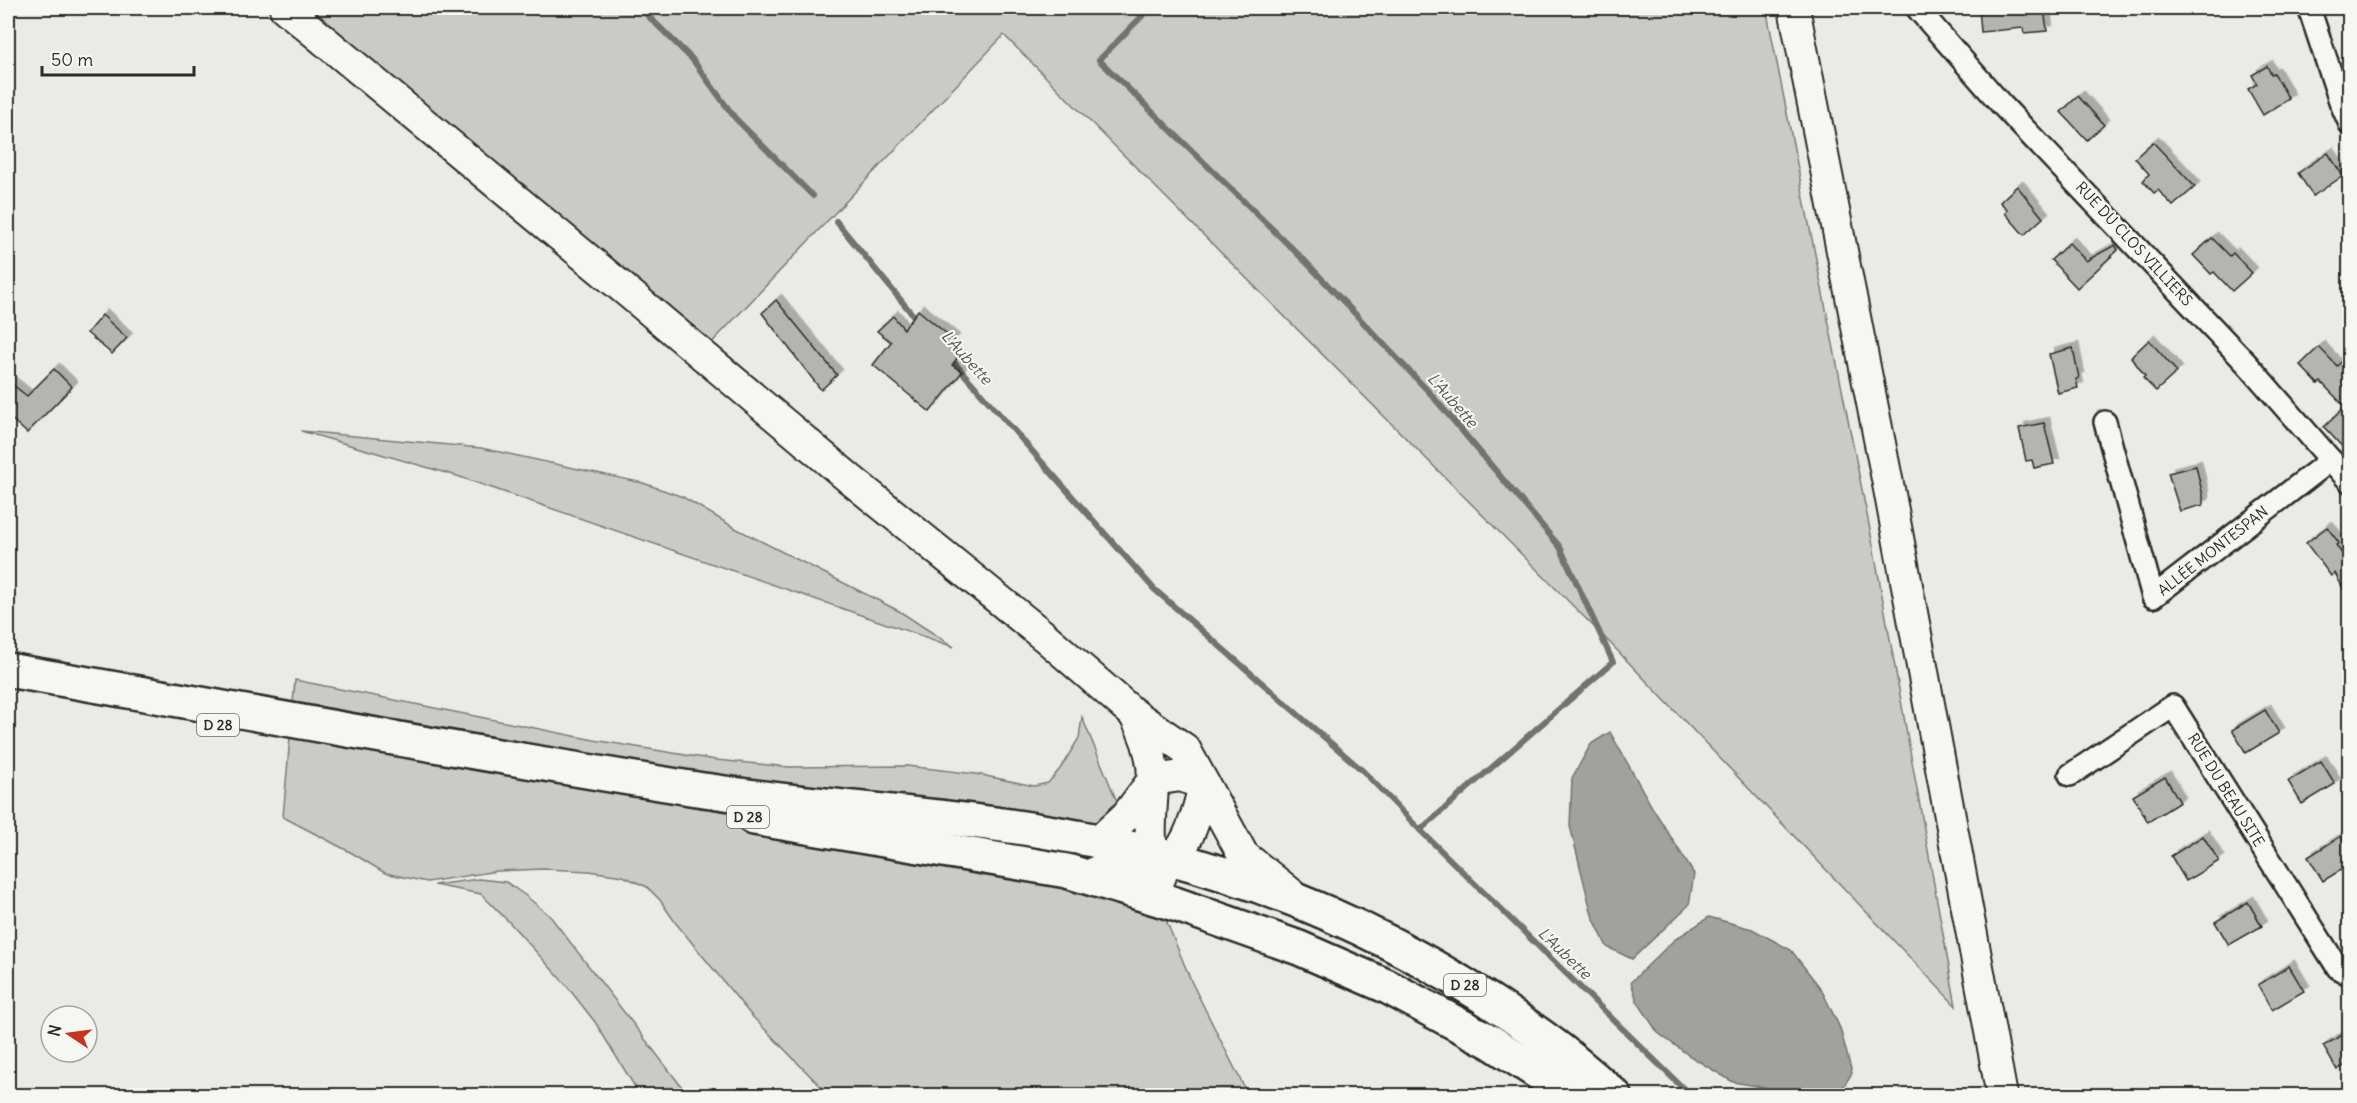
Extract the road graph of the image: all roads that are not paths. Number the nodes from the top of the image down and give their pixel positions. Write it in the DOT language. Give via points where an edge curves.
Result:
graph roads {
  1 [pos="285,8"];
  2 [pos="1794,8"];
  3 [pos="1917,8"];
  4 [pos="2309,8"];
  5 [pos="2349,124"];
  6 [pos="2105,422"];
  7 [pos="2331,460"];
  8 [pos="2349,482"];
  9 [pos="8,670"];
  10 [pos="8,688"];
  11 [pos="1134,714"];
  12 [pos="2070,775"];
  13 [pos="1153,780"];
  14 [pos="1204,785"];
  15 [pos="1098,841"];
  16 [pos="1161,860"];
  17 [pos="1067,871"];
  18 [pos="1299,900"];
  19 [pos="1176,904"];
  20 [pos="2349,975"];
  21 [pos="1574,1095"];
  22 [pos="1615,1095"];
  23 [pos="2002,1095"];
  1 -- 11 [label="street"];
  2 -- 23 [label="street"];
  3 -- 7 [label="street, RUE DU CLOS VILLIERS"];
  4 -- 5 [label="street"];
  6 -- 7 [label="street, ALLÉE MONTESPAN" via="2153,597"];
  7 -- 8 [label="street, RUE DU CLOS VILLIERS"];
  9 -- 15 [label="main road, D 28" via="690,788 1053,832"];
  10 -- 17 [label="main road, D 28"];
  11 -- 13 [label="street" via="1149,745"];
  11 -- 14 [label="street" via="1185,749"];
  12 -- 20 [label="street, RUE DU BEAU SITE" via="2173,706 2338,968"];
  13 -- 14 [label="street" via="1181,776"];
  13 -- 15 [label="street" via="1126,816"];
  13 -- 16 [label="street" via="1149,819"];
  14 -- 16 [label="street" via="1186,843"];
  14 -- 18 [label="street" via="1247,860"];
  15 -- 16 [label="main road, D 28"];
  16 -- 17 [label="street" via="1138,876 1078,867"];
  16 -- 18 [label="main road, D 28" via="1257,883"];
  16 -- 19 [label="street"];
  17 -- 19 [label="main road, D 28"];
  18 -- 22 [label="main road, D 28" via="1376,935 1446,974 1556,1047"];
  19 -- 21 [label="main road, D 28" via="1299,948 1386,986 1491,1042"];
}
